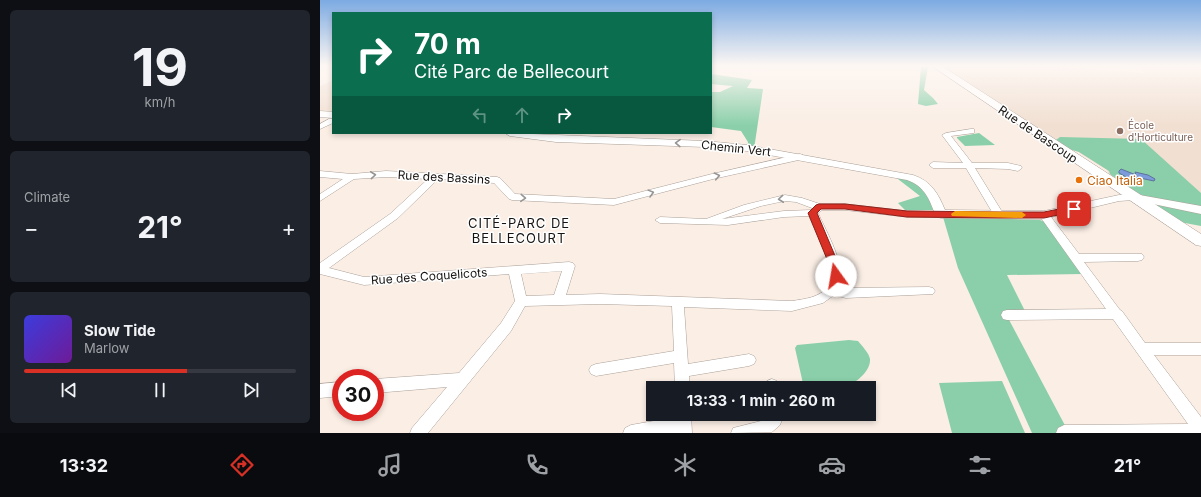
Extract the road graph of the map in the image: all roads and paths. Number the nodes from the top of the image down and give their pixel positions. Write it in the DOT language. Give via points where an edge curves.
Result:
graph roads {
  1 [pos="967,86"];
  2 [pos="320,114"];
  3 [pos="332,118"];
  4 [pos="332,119"];
  5 [pos="320,126"];
  6 [pos="971,130"];
  7 [pos="518,134"];
  8 [pos="800,157"];
  9 [pos="933,165"];
  10 [pos="968,166"];
  11 [pos="1018,168"];
  12 [pos="320,174"];
  13 [pos="352,177"];
  14 [pos="436,177"];
  15 [pos="1134,197"];
  16 [pos="320,198"];
  17 [pos="816,210"];
  18 [pos="1201,210"];
  19 [pos="941,214"];
  20 [pos="999,215"];
  21 [pos="1044,215"];
  22 [pos="660,220"];
  23 [pos="706,222"];
  24 [pos="1201,241"];
  25 [pos="1138,257"];
  26 [pos="1076,258"];
  27 [pos="320,270"];
  28 [pos="514,270"];
  29 [pos="832,290"];
  30 [pos="929,291"];
  31 [pos="559,300"];
  32 [pos="521,301"];
  33 [pos="678,302"];
  34 [pos="1118,314"];
  35 [pos="1007,316"];
  36 [pos="1143,349"];
  37 [pos="1201,349"];
  38 [pos="680,356"];
  39 [pos="749,360"];
  40 [pos="596,370"];
  41 [pos="682,370"];
  42 [pos="462,379"];
  43 [pos="682,381"];
  44 [pos="384,385"];
  45 [pos="332,390"];
  46 [pos="320,391"];
  47 [pos="773,421"];
  48 [pos="684,423"];
  49 [pos="1063,430"];
  50 [pos="1201,431"];
  51 [pos="418,433"];
  52 [pos="631,433"];
  53 [pos="739,433"];
  1 -- 15 [label="main road, Rue de Bascoup"];
  2 -- 3 [label="street"];
  4 -- 5 [label="street"];
  6 -- 10 [label="street" via="946,135 962,154"];
  8 -- 7 [label="street, Chemin Vert, one-way" via="716,145 556,139"];
  14 -- 8 [label="street, Rue des Bassins, one-way" via="497,180 512,197 614,202"];
  8 -- 19 [label="street, Chemin Vert" via="918,180 930,188"];
  9 -- 10 [label="street"];
  10 -- 11 [label="street"];
  10 -- 20 [label="street"];
  12 -- 13 [label="street, Rue des Bassins"];
  13 -- 14 [label="street, Rue des Bassins, one-way" via="386,174"];
  13 -- 16 [label="street"];
  14 -- 27 [label="street" via="394,216"];
  15 -- 18 [label="street"];
  15 -- 21 [label="street"];
  15 -- 24 [label="main road, Rue de Bascoup"];
  17 -- 19 [label="street" via="845,206 907,214"];
  17 -- 23 [label="street" via="737,221"];
  17 -- 23 [label="street, one-way" via="798,200 785,198"];
  17 -- 29 [label="street" via="836,270"];
  19 -- 20 [label="street"];
  20 -- 21 [label="street"];
  21 -- 26 [label="street"];
  22 -- 23 [label="street"];
  25 -- 26 [label="street"];
  26 -- 34 [label="street"];
  27 -- 28 [label="street, Rue des Coquelicots" via="364,281"];
  28 -- 31 [label="street, Rue des Coquelicots" via="570,266"];
  28 -- 32 [label="street"];
  29 -- 30 [label="street" via="846,293"];
  29 -- 33 [label="street" via="817,301 792,306"];
  31 -- 32 [label="street"];
  31 -- 33 [label="street"];
  32 -- 42 [label="street" via="506,328"];
  33 -- 38 [label="street"];
  34 -- 35 [label="street"];
  34 -- 36 [label="street"];
  36 -- 37 [label="street"];
  36 -- 50 [label="street"];
  38 -- 40 [label="street"];
  38 -- 41 [label="street"];
  39 -- 41 [label="street"];
  41 -- 43 [label="street"];
  42 -- 44 [label="street"];
  42 -- 51 [label="street"];
  45 -- 46 [label="street"];
  47 -- 53 [label="street" via="763,428"];
  48 -- 52 [label="street"];
  49 -- 50 [label="street"];
}
